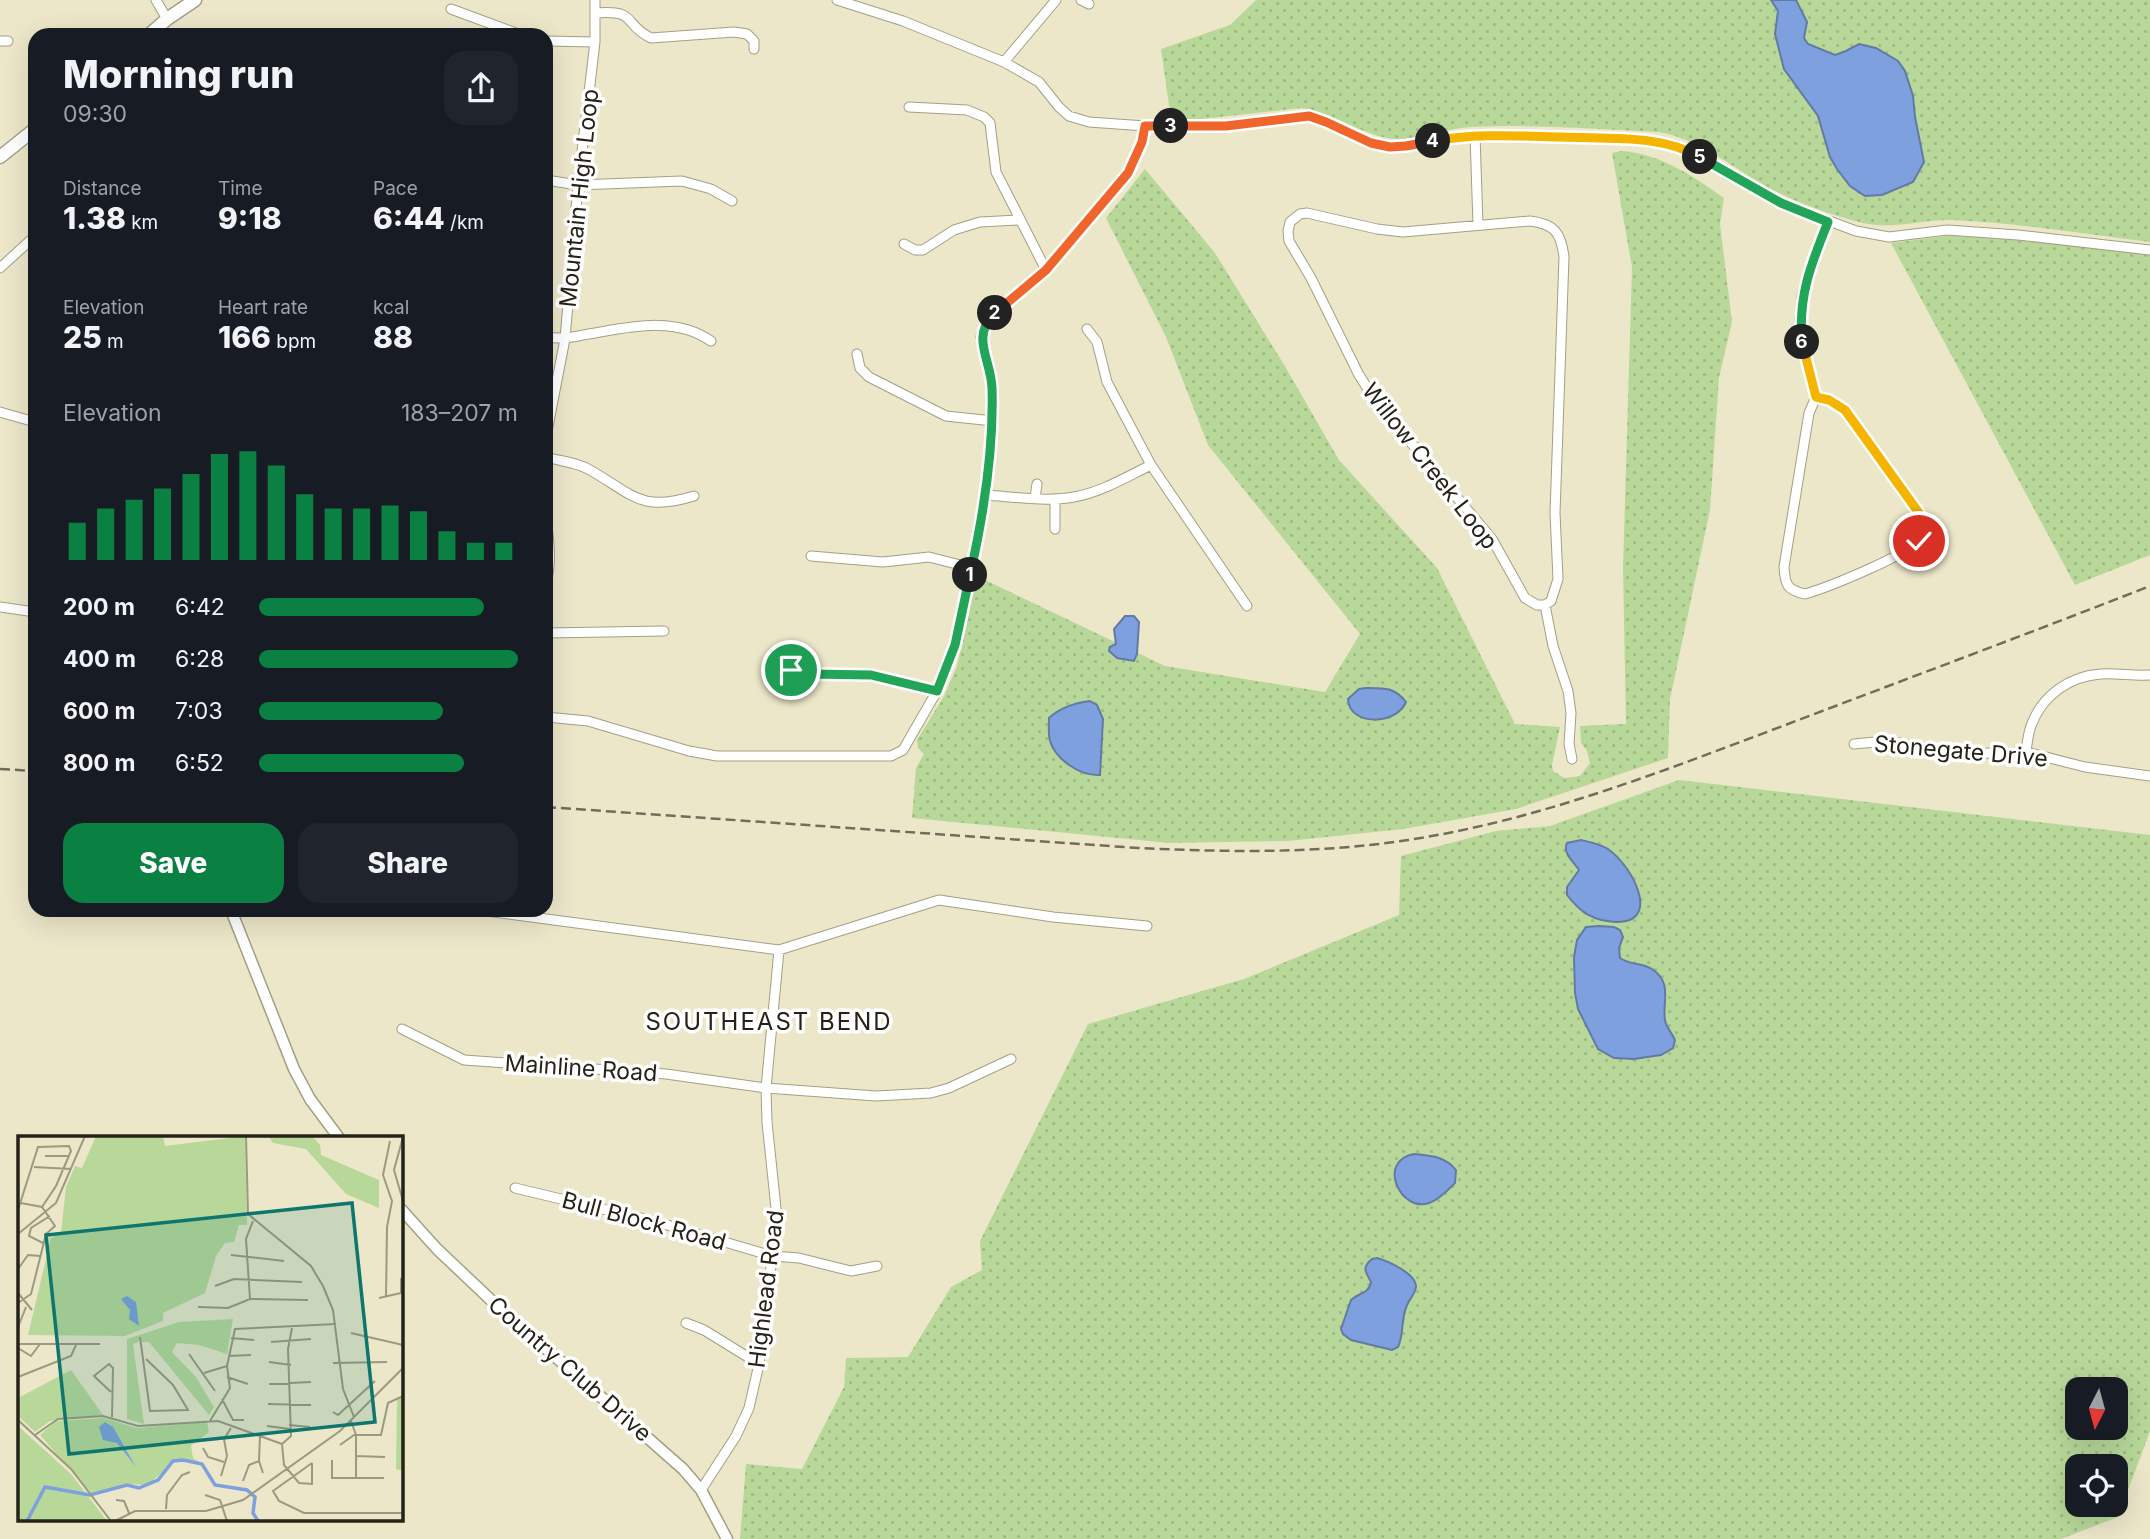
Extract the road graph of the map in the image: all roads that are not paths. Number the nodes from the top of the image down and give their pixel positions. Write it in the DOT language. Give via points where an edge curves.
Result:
graph roads {
  1 [pos="156,0"];
  2 [pos="195,0"];
  3 [pos="595,0"];
  4 [pos="837,0"];
  5 [pos="1056,0"];
  6 [pos="451,9"];
  7 [pos="596,13"];
  8 [pos="167,19"];
  9 [pos="157,28"];
  10 [pos="502,28"];
  11 [pos="553,41"];
  12 [pos="595,42"];
  13 [pos="754,49"];
  14 [pos="1004,62"];
  15 [pos="909,107"];
  16 [pos="1145,126"];
  17 [pos="28,135"];
  18 [pos="1475,135"];
  19 [pos="0,158"];
  20 [pos="553,181"];
  21 [pos="578,185"];
  22 [pos="732,201"];
  23 [pos="1020,220"];
  24 [pos="1828,222"];
  25 [pos="1478,225"];
  26 [pos="28,242"];
  27 [pos="904,244"];
  28 [pos="2150,250"];
  29 [pos="0,268"];
  30 [pos="1046,270"];
  31 [pos="1087,329"];
  32 [pos="553,338"];
  33 [pos="565,339"];
  34 [pos="711,341"];
  35 [pos="857,354"];
  36 [pos="1816,397"];
  37 [pos="553,401"];
  38 [pos="0,412"];
  39 [pos="28,420"];
  40 [pos="993,421"];
  41 [pos="553,459"];
  42 [pos="1151,465"];
  43 [pos="1037,484"];
  44 [pos="986,495"];
  45 [pos="694,496"];
  46 [pos="1035,498"];
  47 [pos="1055,499"];
  48 [pos="1055,529"];
  49 [pos="811,556"];
  50 [pos="972,568"];
  51 [pos="1545,605"];
  52 [pos="1247,606"];
  53 [pos="0,607"];
  54 [pos="28,611"];
  55 [pos="664,631"];
  56 [pos="553,633"];
  57 [pos="780,658"];
  58 [pos="2150,675"];
  59 [pos="937,691"];
  60 [pos="553,718"];
  61 [pos="1854,744"];
  62 [pos="2026,752"];
  63 [pos="1572,759"];
  64 [pos="2150,776"];
  65 [pos="234,917"];
  66 [pos="532,917"];
  67 [pos="1147,926"];
  68 [pos="779,950"];
  69 [pos="402,1029"];
  70 [pos="1011,1059"];
  71 [pos="766,1088"];
  72 [pos="338,1136"];
  73 [pos="515,1188"];
  74 [pos="402,1210"];
  75 [pos="772,1256"];
  76 [pos="877,1266"];
  77 [pos="686,1323"];
  78 [pos="759,1364"];
  79 [pos="701,1490"];
  80 [pos="727,1539"];
  1 -- 8 [label="street"];
  2 -- 8 [label="main road"];
  3 -- 7 [label="street, Mountain High Loop"];
  4 -- 14 [label="street"];
  5 -- 14 [label="street"];
  6 -- 10 [label="street"];
  7 -- 12 [label="street, Mountain High Loop"];
  7 -- 13 [label="street" via="627,16 651,38 747,34"];
  8 -- 9 [label="main road"];
  11 -- 12 [label="street"];
  12 -- 21 [label="street, Mountain High Loop"];
  14 -- 16 [label="street" via="1039,82 1069,116"];
  15 -- 23 [label="street" via="967,110 984,117 989,123 996,172"];
  16 -- 18 [label="street" via="1226,126 1309,116 1390,147"];
  16 -- 30 [label="street" via="1128,173"];
  17 -- 19 [label="main road"];
  18 -- 24 [label="street" via="1616,139 1678,147 1781,203"];
  18 -- 25 [label="street"];
  20 -- 21 [label="street"];
  21 -- 22 [label="street" via="682,181"];
  21 -- 33 [label="street, Mountain High Loop"];
  23 -- 27 [label="street" via="980,222 954,230 923,250"];
  23 -- 30 [label="street"];
  24 -- 28 [label="street" via="1889,237 1947,230"];
  24 -- 36 [label="street" via="1809,269 1800,320"];
  25 -- 51 [label="street, Willow Creek Loop" via="1545,223 1554,228 1563,248 1555,513 1558,579 1551,601"];
  25 -- 51 [label="street, Willow Creek Loop" via="1403,232 1307,213 1295,217 1288,231 1289,241 1375,400 1492,539 1525,598"];
  26 -- 29 [label="street"];
  30 -- 40 [label="street" via="989,318 981,337 992,381"];
  31 -- 42 [label="street" via="1097,342 1107,382"];
  32 -- 33 [label="street"];
  33 -- 34 [label="street" via="666,324 700,333"];
  33 -- 37 [label="street, Mountain High Loop"];
  35 -- 40 [label="street" via="860,368 869,377 946,416"];
  36 -- 36 [label="street" via="1809,413 1784,567 1788,587 1805,594 1913,546 1924,526 1845,410"];
  38 -- 39 [label="street"];
  40 -- 44 [label="street"];
  41 -- 45 [label="street" via="586,468 647,502"];
  42 -- 47 [label="street" via="1104,488"];
  42 -- 52 [label="street"];
  43 -- 46 [label="street"];
  44 -- 46 [label="street"];
  44 -- 50 [label="street"];
  46 -- 47 [label="street"];
  47 -- 48 [label="street"];
  49 -- 50 [label="street" via="883,562 929,557"];
  50 -- 59 [label="street" via="955,645"];
  51 -- 63 [label="street" via="1568,691"];
  53 -- 54 [label="street"];
  55 -- 56 [label="street"];
  57 -- 59 [label="street" via="791,670 809,674 871,675"];
  58 -- 62 [label="street" via="2084,676 2067,683 2039,709"];
  59 -- 60 [label="street" via="903,750 891,756 716,756 588,721"];
  61 -- 62 [label="street, Stonegate Drive" via="1899,743 1959,754"];
  62 -- 64 [label="street, Stonegate Drive"];
  65 -- 72 [label="street" via="294,1069"];
  66 -- 68 [label="street"];
  67 -- 68 [label="street" via="939,900"];
  68 -- 71 [label="street, Highlead Road"];
  69 -- 71 [label="street, Mainline Road" via="464,1060 666,1074"];
  70 -- 71 [label="street, Mainline Road" via="932,1093 876,1096"];
  71 -- 75 [label="street, Highlead Road" via="777,1218"];
  73 -- 75 [label="street, Bull Block Road"];
  74 -- 79 [label="street, Country Club Drive" via="493,1302 662,1449"];
  75 -- 76 [label="street, Bull Block Road" via="851,1271"];
  75 -- 78 [label="street, Highlead Road"];
  77 -- 78 [label="street"];
  78 -- 79 [label="street, Highlead Road" via="749,1408"];
  79 -- 80 [label="street, Country Club Drive"];
}
